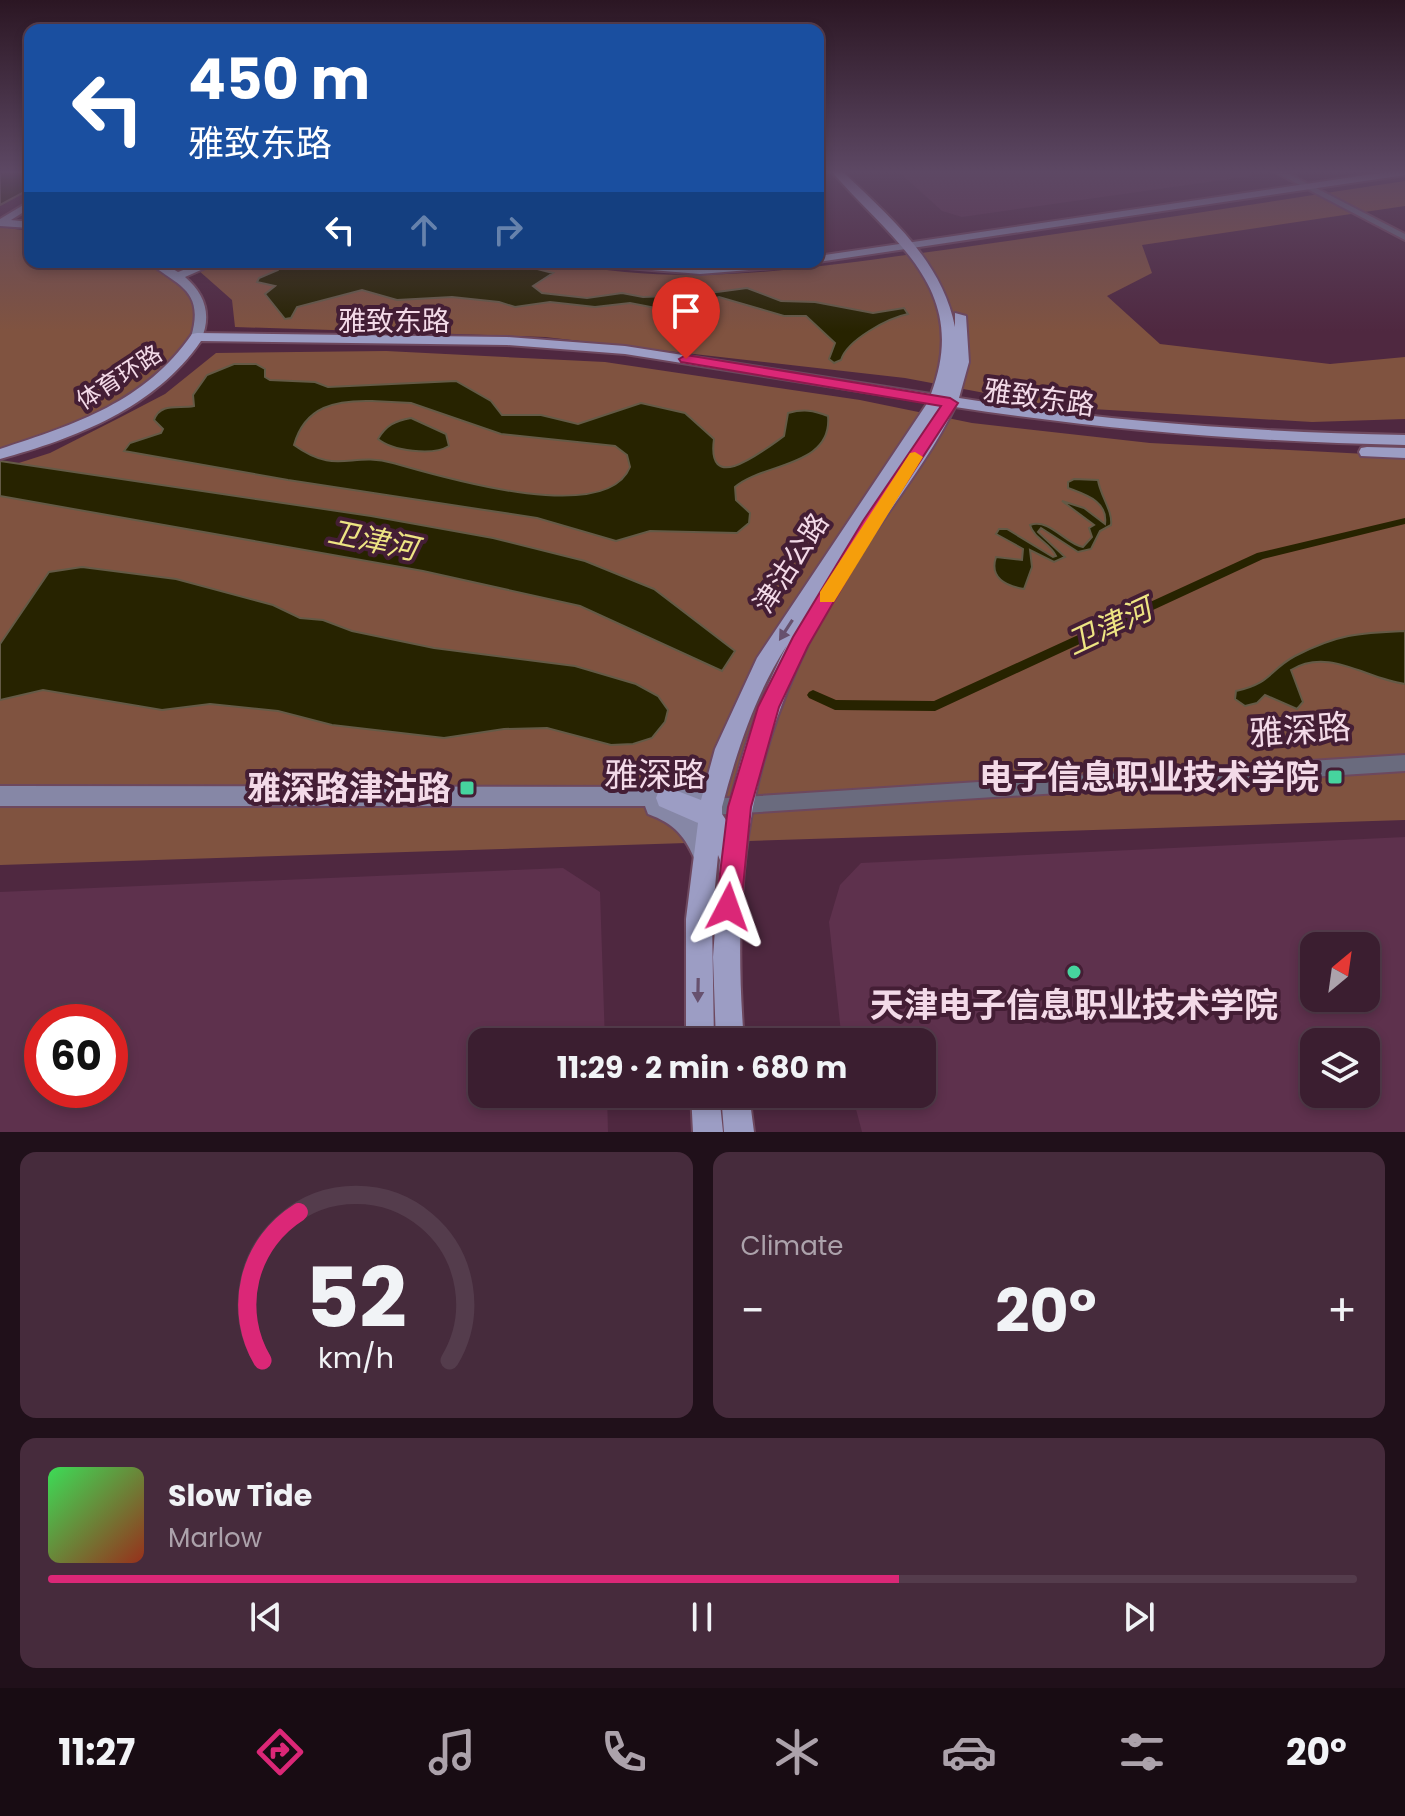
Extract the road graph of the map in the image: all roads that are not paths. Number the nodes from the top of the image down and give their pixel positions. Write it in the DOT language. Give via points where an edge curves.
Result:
graph roads {
  1 [pos="894,225"];
  2 [pos="897,225"];
  3 [pos="1061,225"];
  4 [pos="1385,225"];
  5 [pos="1405,235"];
  6 [pos="917,246"];
  7 [pos="824,260"];
  8 [pos="166,268"];
  9 [pos="171,268"];
  10 [pos="193,268"];
  11 [pos="196,268"];
  12 [pos="654,268"];
  13 [pos="688,268"];
  14 [pos="716,268"];
  15 [pos="767,268"];
  16 [pos="179,274"];
  17 [pos="198,342"];
  18 [pos="942,405"];
  19 [pos="1405,440"];
  20 [pos="1405,453"];
  21 [pos="1,457"];
  22 [pos="1405,755"];
  23 [pos="1405,763"];
  24 [pos="0,796"];
  25 [pos="661,802"];
  26 [pos="741,802"];
  27 [pos="0,806"];
  28 [pos="707,807"];
  29 [pos="705,856"];
  30 [pos="731,860"];
  31 [pos="700,1028"];
  32 [pos="730,1028"];
  33 [pos="706,1108"];
  34 [pos="736,1108"];
  35 [pos="708,1132"];
  36 [pos="739,1132"];
  1 -- 6 [label="main road, 津沽公路"];
  2 -- 6 [label="main road, 津沽公路"];
  3 -- 6 [label="main road"];
  4 -- 5 [label="street"];
  6 -- 7 [label="main road"];
  6 -- 18 [label="main road, 津沽公路" via="944,274 958,305 964,347"];
  8 -- 16 [label="main road, 体育环路"];
  9 -- 16 [label="main road, 体育环路"];
  10 -- 16 [label="main road"];
  11 -- 16 [label="main road"];
  12 -- 15 [label="main road"];
  13 -- 14 [label="main road"];
  16 -- 17 [label="main road, 体育环路" via="202,303"];
  17 -- 18 [label="main road, 雅致东路" via="478,348 605,358"];
  17 -- 21 [label="main road, 体育环路" via="171,375 120,411 72,434"];
  18 -- 19 [label="main road, 雅致东路" via="1159,428"];
  18 -- 20 [label="main road, 雅致东路" via="1018,423 1187,442"];
  18 -- 26 [label="main road, 津沽公路" via="784,672"];
  18 -- 28 [label="main road, 津沽公路, one-way" via="764,664"];
  22 -- 26 [label="street, 雅深路"];
  23 -- 26 [label="street, 雅深路"];
  24 -- 25 [label="main road, 雅深路"];
  25 -- 27 [label="main road, 雅深路"];
  25 -- 28 [label="main road"];
  25 -- 29 [label="main road" via="685,820"];
  26 -- 28 [label="street, 雅深路"];
  26 -- 30 [label="main road, 津沽公路"];
  28 -- 29 [label="main road, 津沽公路"];
  28 -- 30 [label="main road" via="722,830"];
  29 -- 31 [label="main road, 津沽公路, one-way" via="699,919"];
  30 -- 32 [label="main road, 津沽公路"];
  33 -- 35 [label="main road"];
  34 -- 36 [label="main road"];
}
